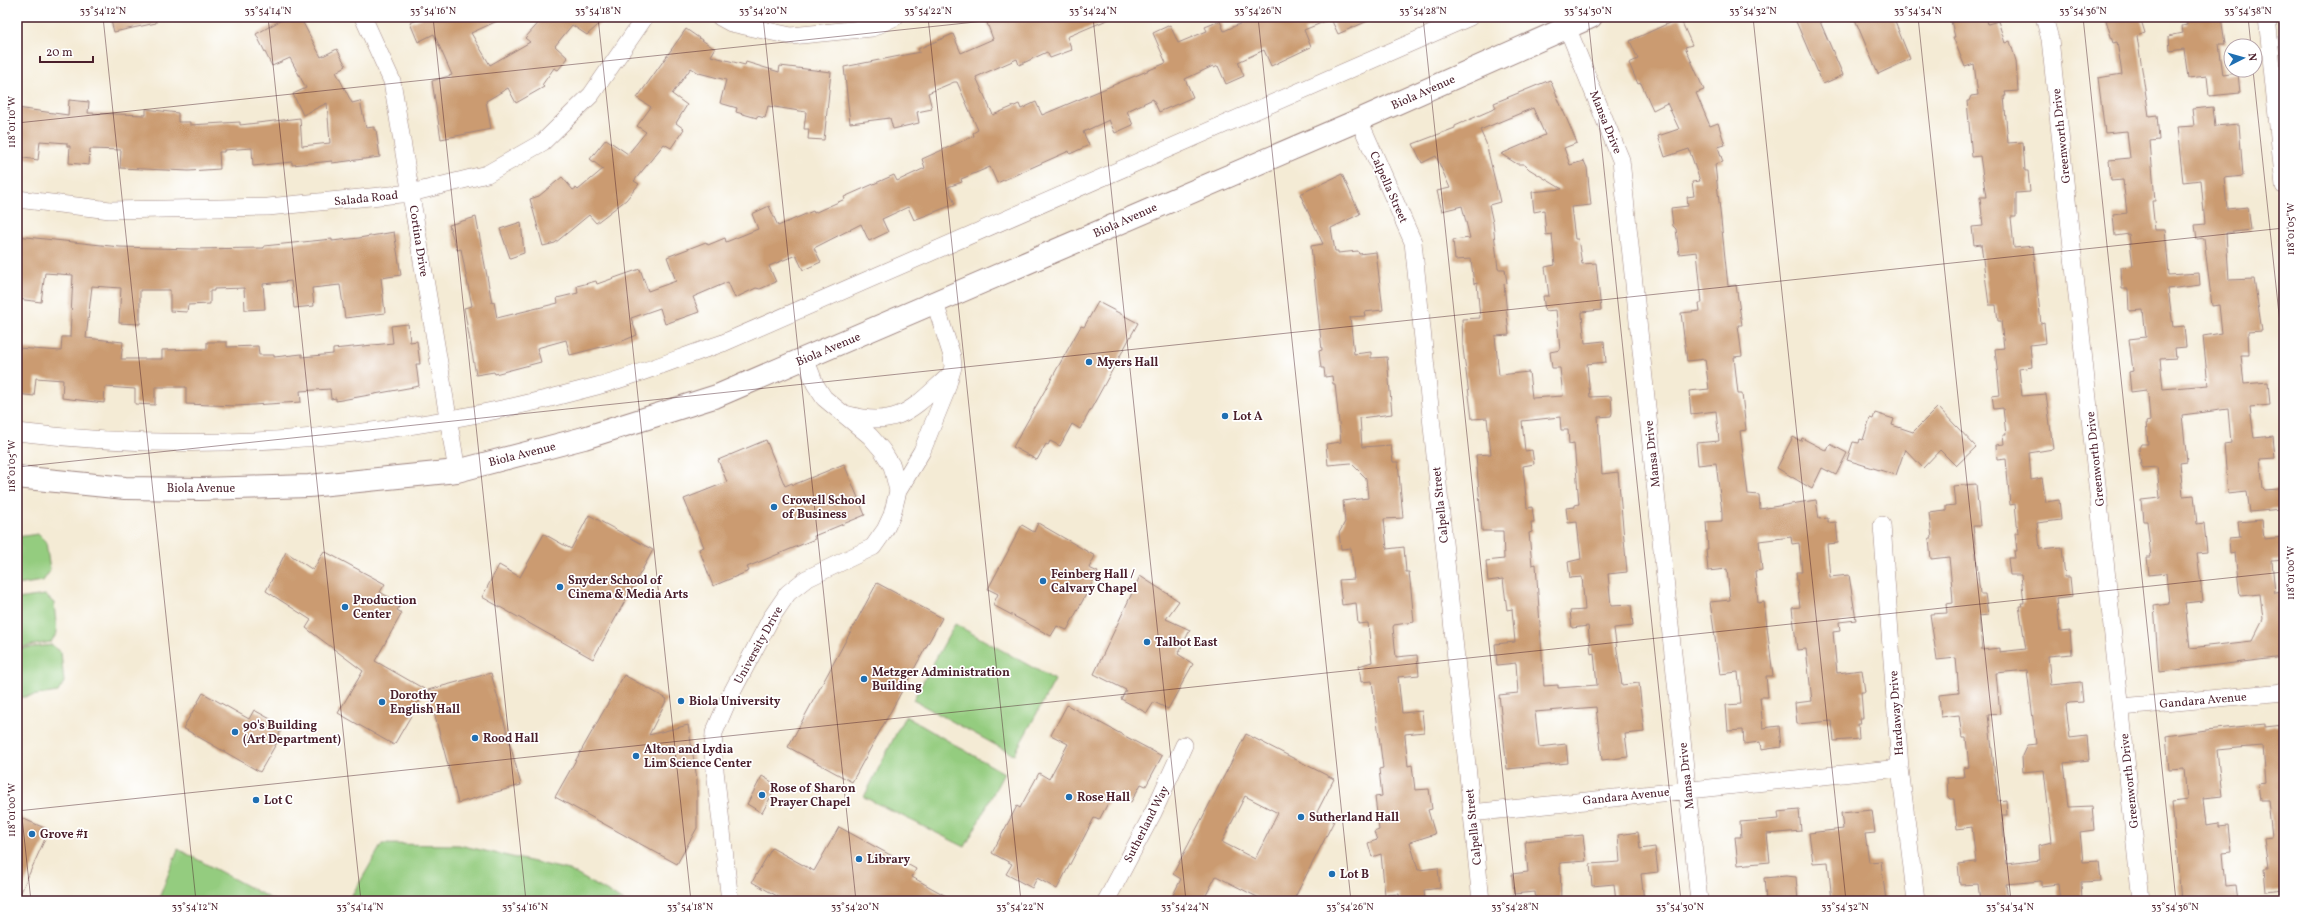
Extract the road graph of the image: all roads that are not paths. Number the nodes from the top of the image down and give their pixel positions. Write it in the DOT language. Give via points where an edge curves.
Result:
graph roads {
  1 [pos="363,17"];
  2 [pos="645,17"];
  3 [pos="720,17"];
  4 [pos="895,17"];
  5 [pos="1470,17"];
  6 [pos="1591,17"];
  7 [pos="2044,17"];
  8 [pos="2267,17"];
  9 [pos="1565,22"];
  10 [pos="1359,120"];
  11 [pos="2284,186"];
  12 [pos="411,193"];
  13 [pos="17,199"];
  14 [pos="935,303"];
  15 [pos="805,358"];
  16 [pos="951,374"];
  17 [pos="843,413"];
  18 [pos="448,421"];
  19 [pos="17,432"];
  20 [pos="457,471"];
  21 [pos="17,477"];
  22 [pos="898,491"];
  23 [pos="1882,525"];
  24 [pos="2284,692"];
  25 [pos="2122,707"];
  26 [pos="1184,745"];
  27 [pos="1900,768"];
  28 [pos="1687,789"];
  29 [pos="1472,813"];
  30 [pos="730,901"];
  31 [pos="1106,901"];
  32 [pos="1481,901"];
  33 [pos="1699,901"];
  34 [pos="1916,901"];
  35 [pos="2141,901"];
  1 -- 12 [label="street, Cortina Drive" via="392,81"];
  2 -- 12 [label="street, Salada Road" via="591,96 543,142 487,174"];
  3 -- 4 [label="street" via="731,23 791,36 872,28"];
  5 -- 18 [label="street" via="723,343 598,386"];
  6 -- 9 [label="street, Biola Avenue"];
  7 -- 25 [label="street, Greenworth Drive" via="2051,47"];
  8 -- 11 [label="street"];
  9 -- 10 [label="street, Biola Avenue"];
  9 -- 28 [label="street, Mansa Drive" via="1621,160"];
  10 -- 14 [label="street, Biola Avenue"];
  10 -- 29 [label="street, Calpella Street" via="1413,242"];
  12 -- 13 [label="street, Salada Road" via="268,208 110,210"];
  12 -- 18 [label="street, Cortina Drive"];
  14 -- 15 [label="street, Biola Avenue"];
  14 -- 16 [label="street, University Drive" via="952,356"];
  15 -- 17 [label="street, University Drive" via="824,398"];
  15 -- 20 [label="street, Biola Avenue" via="717,396 584,438"];
  16 -- 17 [label="street" via="914,407 900,415 872,419"];
  16 -- 22 [label="street, University Drive" via="922,451"];
  17 -- 22 [label="street, University Drive" via="882,450 892,466"];
  18 -- 19 [label="street" via="367,433 206,444 133,443"];
  18 -- 20 [label="street, Cortina Drive"];
  20 -- 21 [label="street, Biola Avenue" via="309,486 200,489 125,488"];
  22 -- 30 [label="street, University Drive" via="892,515 873,547 806,579 788,593 760,639 714,733 713,752"];
  23 -- 27 [label="street, Hardaway Drive"];
  24 -- 25 [label="street, Gandara Avenue"];
  25 -- 35 [label="street, Greenworth Drive"];
  26 -- 31 [label="street, Sutherland Way" via="1153,813"];
  27 -- 28 [label="street, Gandara Avenue"];
  27 -- 34 [label="street, Hardaway Drive"];
  28 -- 29 [label="street, Gandara Avenue"];
  28 -- 33 [label="street, Mansa Drive"];
  29 -- 32 [label="street, Calpella Street"];
}
